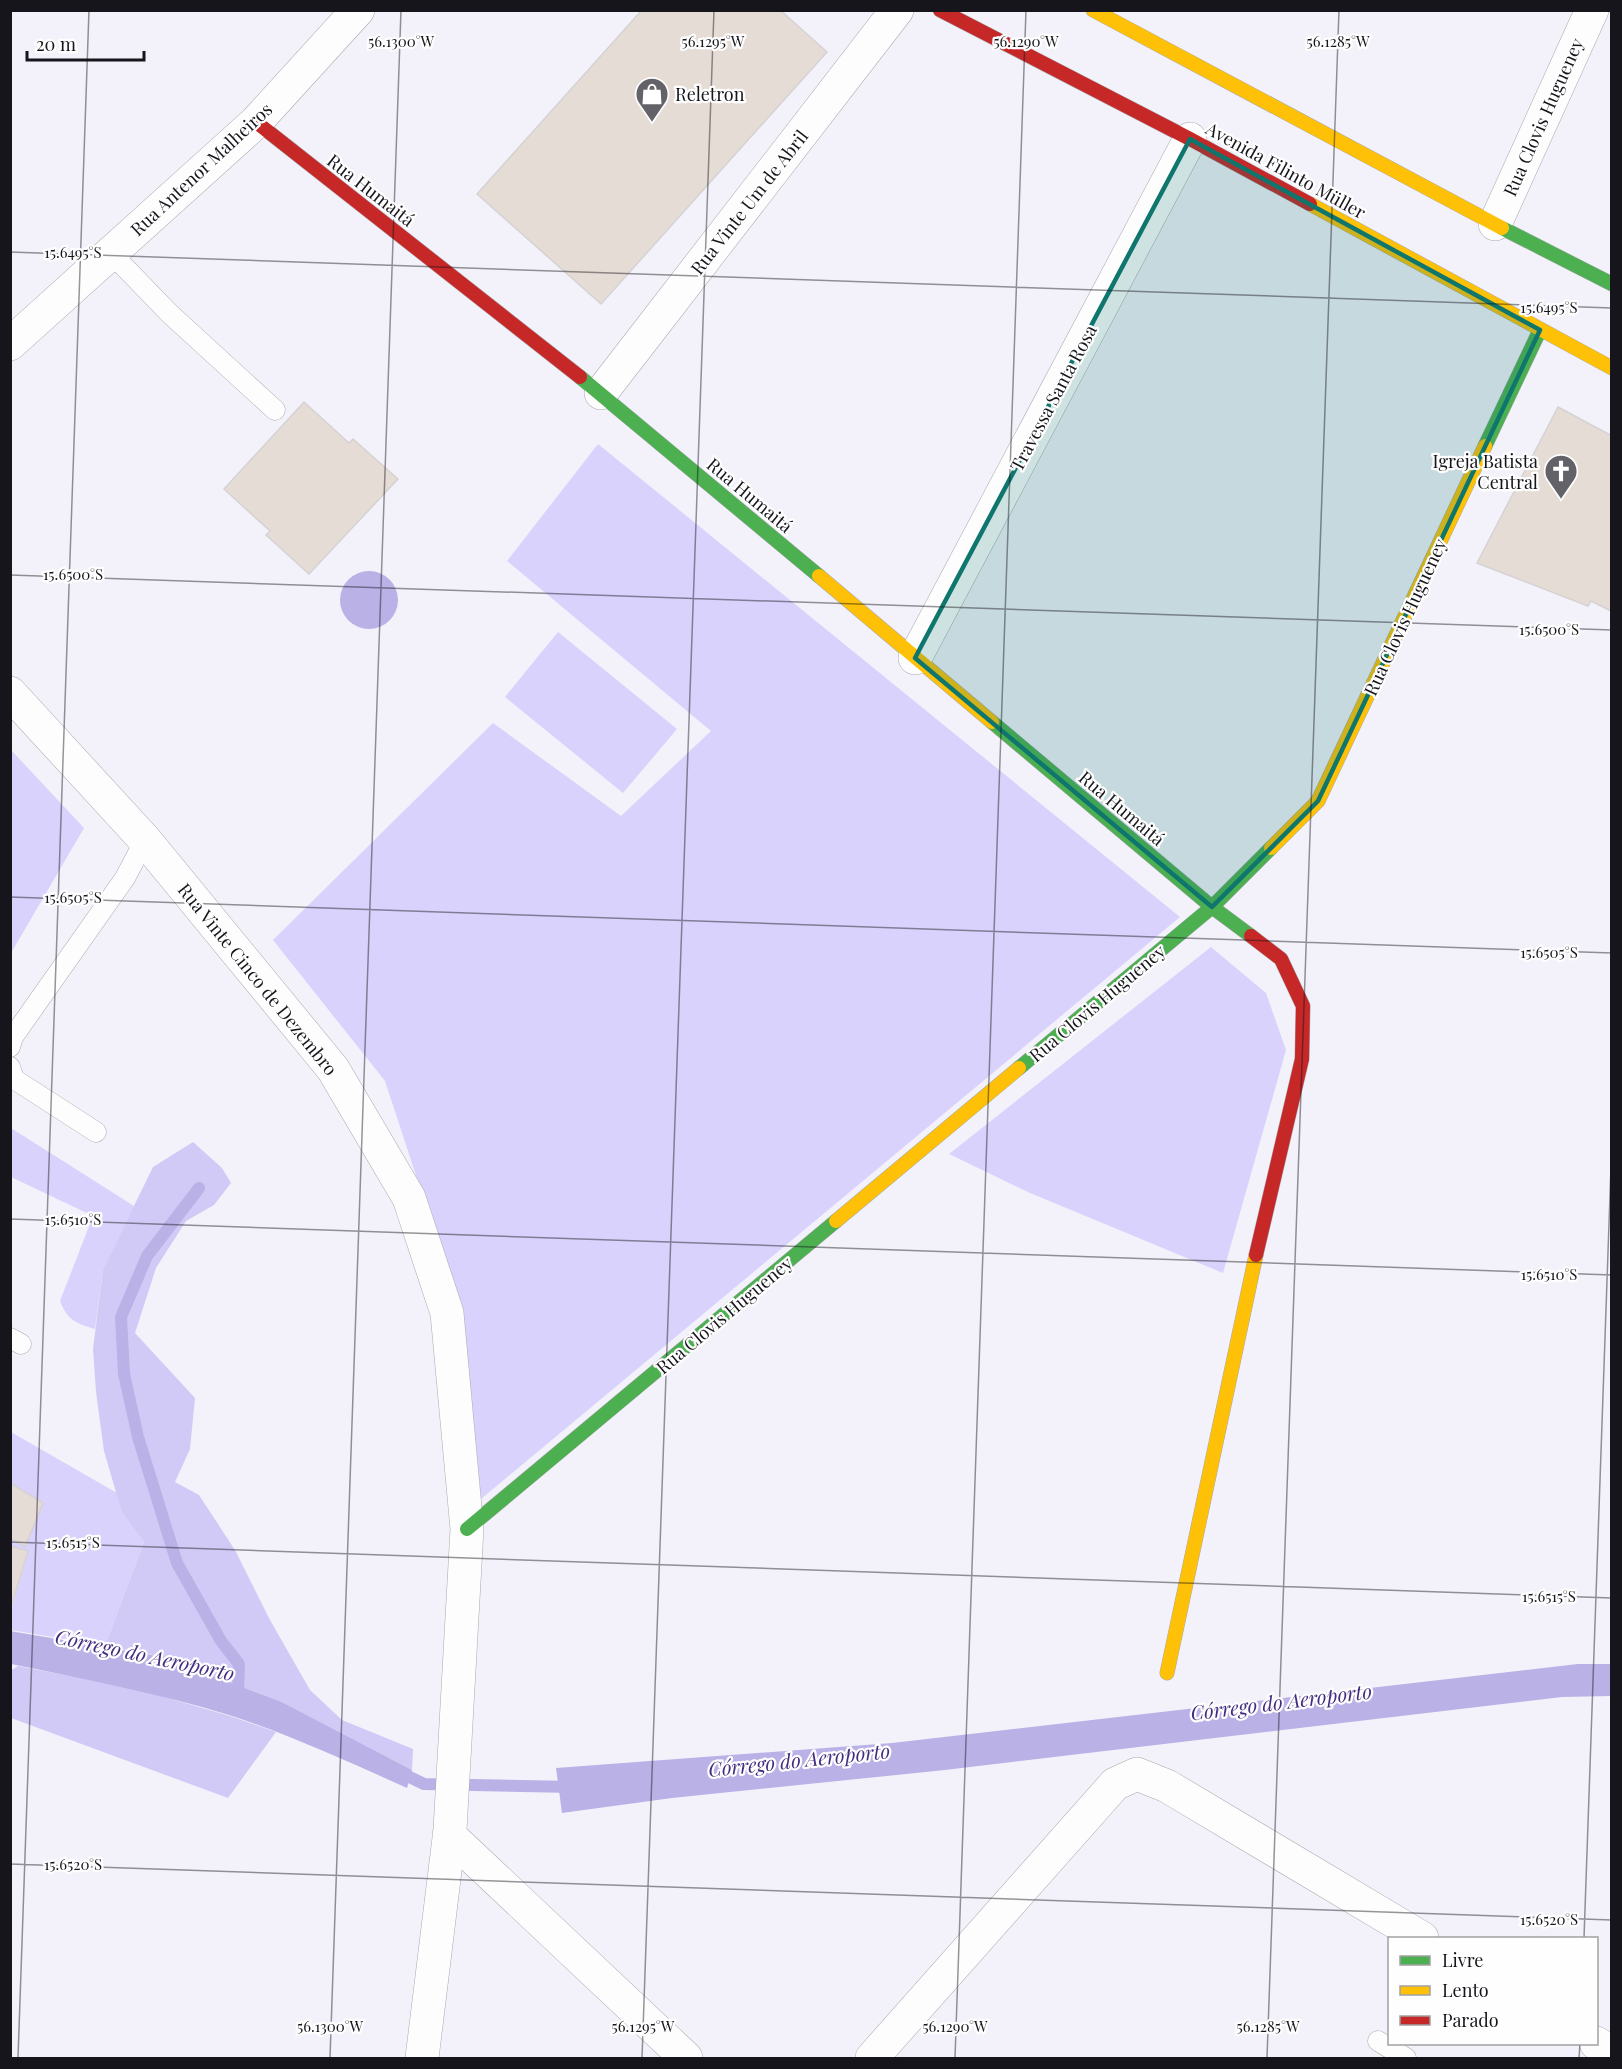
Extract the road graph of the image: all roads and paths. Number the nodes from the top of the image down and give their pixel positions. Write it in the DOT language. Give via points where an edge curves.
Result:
graph roads {
  1 [pos="358,10"];
  2 [pos="897,10"];
  3 [pos="940,10"];
  4 [pos="1093,10"];
  5 [pos="1592,10"];
  6 [pos="256,122"];
  7 [pos="1190,139"];
  8 [pos="1495,224"];
  9 [pos="111,253"];
  10 [pos="1611,284"];
  11 [pos="1540,330"];
  12 [pos="10,344"];
  13 [pos="1611,368"];
  14 [pos="601,393"];
  15 [pos="275,410"];
  16 [pos="915,658"];
  17 [pos="10,693"];
  18 [pos="145,840"];
  19 [pos="1212,907"];
  20 [pos="10,1047"];
  21 [pos="10,1067"];
  22 [pos="96,1132"];
  23 [pos="467,1529"];
  24 [pos="1167,1673"];
  25 [pos="449,1832"];
  26 [pos="1420,1937"];
  27 [pos="1378,2041"];
  28 [pos="1598,2044"];
  29 [pos="1611,2052"];
  30 [pos="422,2058"];
  31 [pos="686,2058"];
  32 [pos="872,2058"];
  33 [pos="1406,2058"];
  1 -- 6 [label="street, Rua Antenor Malheiros"];
  2 -- 14 [label="street, Rua Vinte Um de Abril"];
  3 -- 7 [label="street, Avenida Filinto Müller"];
  4 -- 8 [label="street"];
  5 -- 8 [label="street, Rua Clovis Hugueney"];
  6 -- 9 [label="street, Rua Antenor Malheiros"];
  6 -- 14 [label="street, Rua Humaitá"];
  7 -- 11 [label="street, Avenida Filinto Müller"];
  7 -- 16 [label="street, Travessa Santa Rosa"];
  8 -- 10 [label="street"];
  9 -- 12 [label="street, Rua Antenor Malheiros"];
  9 -- 15 [label="lane" via="169,313"];
  11 -- 13 [label="street, Avenida Filinto Müller"];
  11 -- 19 [label="street, Rua Clovis Hugueney" via="1318,801"];
  14 -- 16 [label="street, Rua Humaitá"];
  16 -- 19 [label="street, Rua Humaitá"];
  17 -- 18 [label="street, Rua Vinte Cinco de Dezembro"];
  18 -- 20 [label="lane" via="125,878 13,1037"];
  18 -- 23 [label="street, Rua Vinte Cinco de Dezembro" via="333,1069 409,1198 447,1313"];
  19 -- 23 [label="street, Rua Clovis Hugueney"];
  19 -- 24 [label="street, Rua Humaitá" via="1281,959 1303,1006 1302,1059"];
  21 -- 22 [label="lane" via="14,1079"];
  23 -- 25 [label="street, Rua Vinte Cinco de Dezembro"];
  25 -- 30 [label="street"];
  25 -- 31 [label="street"];
  26 -- 32 [label="street" via="1167,1786 1137,1774 1115,1784"];
  27 -- 33 [label="lane"];
  28 -- 29 [label="street"];
}
